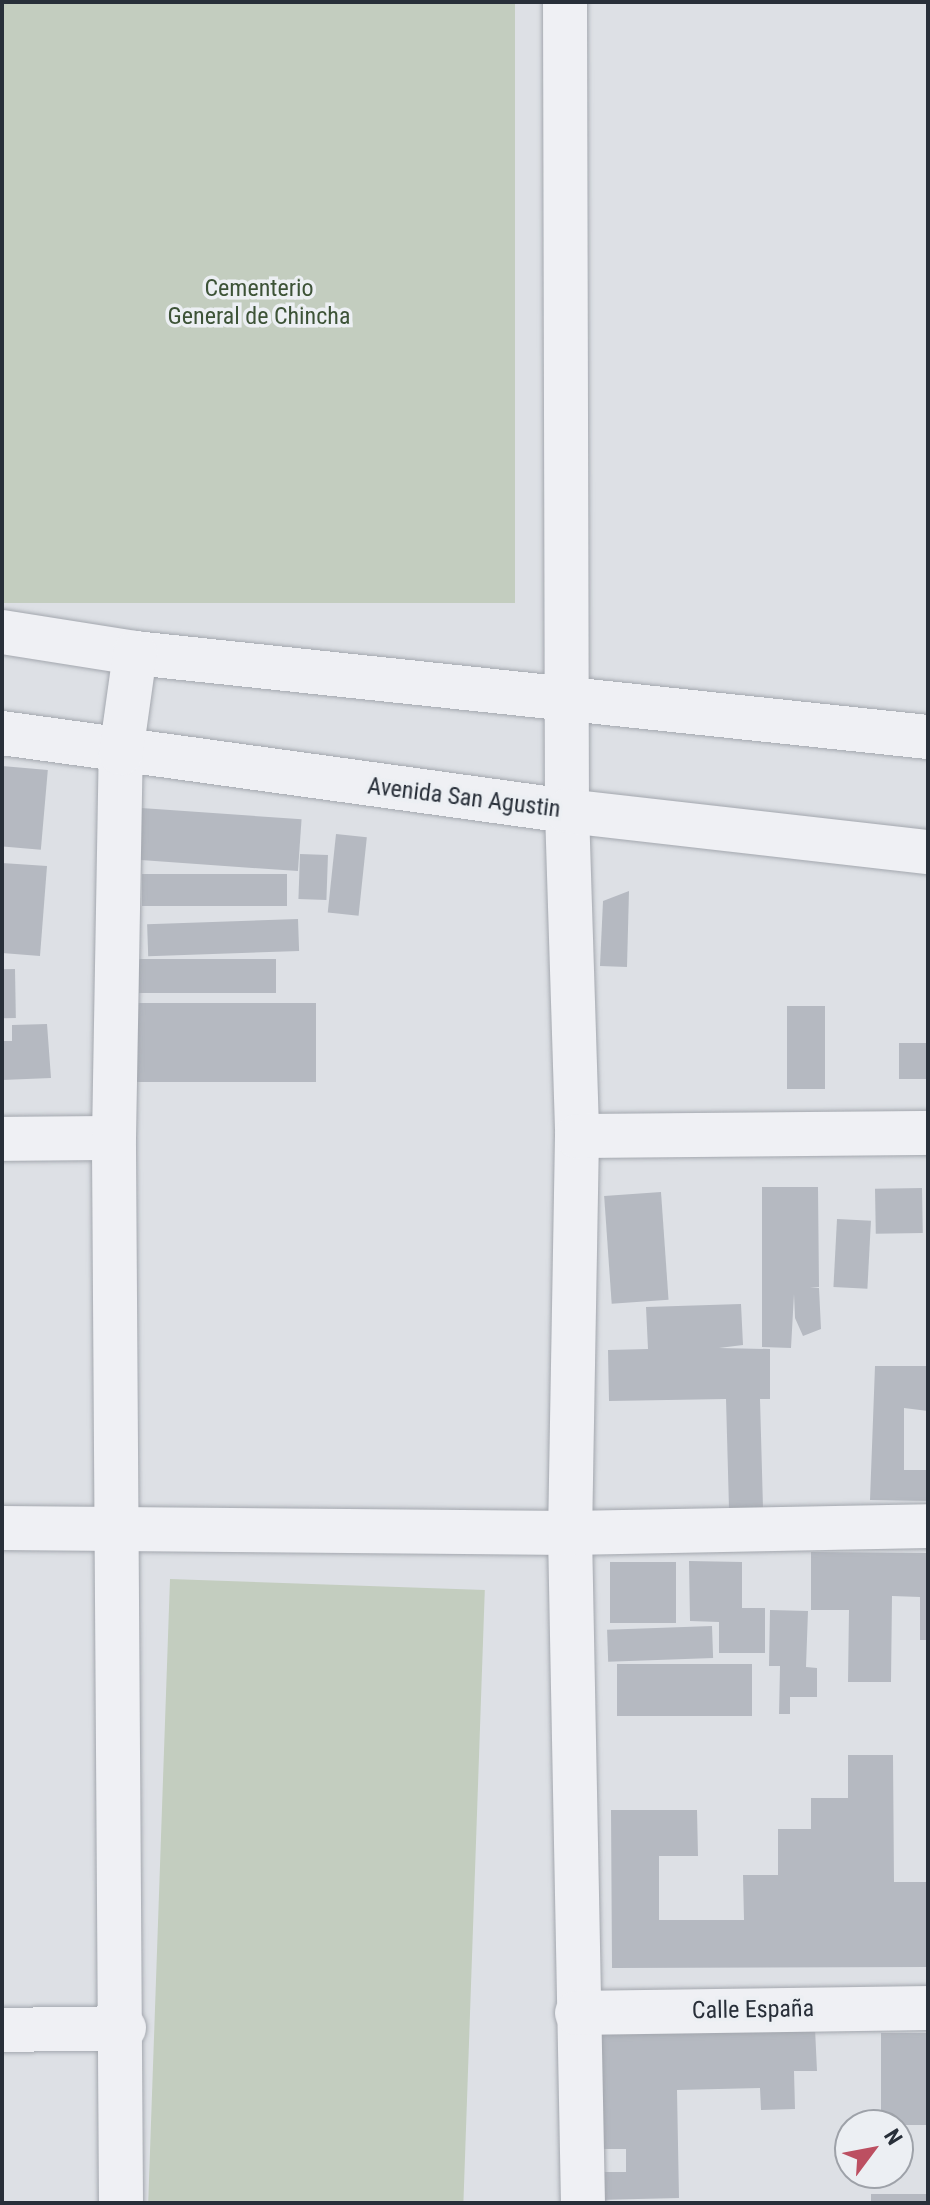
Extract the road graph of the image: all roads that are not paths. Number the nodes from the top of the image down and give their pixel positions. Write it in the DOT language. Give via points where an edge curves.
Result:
graph roads {
  1 [pos="565,2"];
  2 [pos="2,632"];
  3 [pos="135,653"];
  4 [pos="566,699"];
  5 [pos="2,733"];
  6 [pos="928,737"];
  7 [pos="121,753"];
  8 [pos="567,811"];
  9 [pos="928,852"];
  10 [pos="928,1133"];
  11 [pos="577,1136"];
  12 [pos="114,1138"];
  13 [pos="2,1139"];
  14 [pos="928,1526"];
  15 [pos="2,1528"];
  16 [pos="115,1528"];
  17 [pos="570,1533"];
  18 [pos="928,2008"];
  19 [pos="577,2013"];
  20 [pos="124,2028"];
  21 [pos="2,2030"];
  22 [pos="121,2203"];
  23 [pos="583,2203"];
  1 -- 4 [label="street"];
  2 -- 3 [label="street"];
  3 -- 4 [label="street"];
  3 -- 7 [label="street"];
  4 -- 6 [label="street"];
  4 -- 8 [label="street"];
  5 -- 7 [label="street, Avenida San Agustin"];
  7 -- 8 [label="street, Avenida San Agustin"];
  7 -- 12 [label="street"];
  8 -- 9 [label="street, Avenida San Agustin"];
  8 -- 11 [label="street"];
  10 -- 11 [label="street"];
  11 -- 17 [label="street"];
  12 -- 13 [label="street"];
  12 -- 16 [label="street"];
  14 -- 17 [label="street"];
  15 -- 16 [label="street"];
  16 -- 17 [label="street"];
  16 -- 20 [label="street"];
  17 -- 19 [label="street"];
  18 -- 19 [label="street, Calle España"];
  19 -- 23 [label="street"];
  20 -- 21 [label="street"];
  20 -- 22 [label="street"];
}
